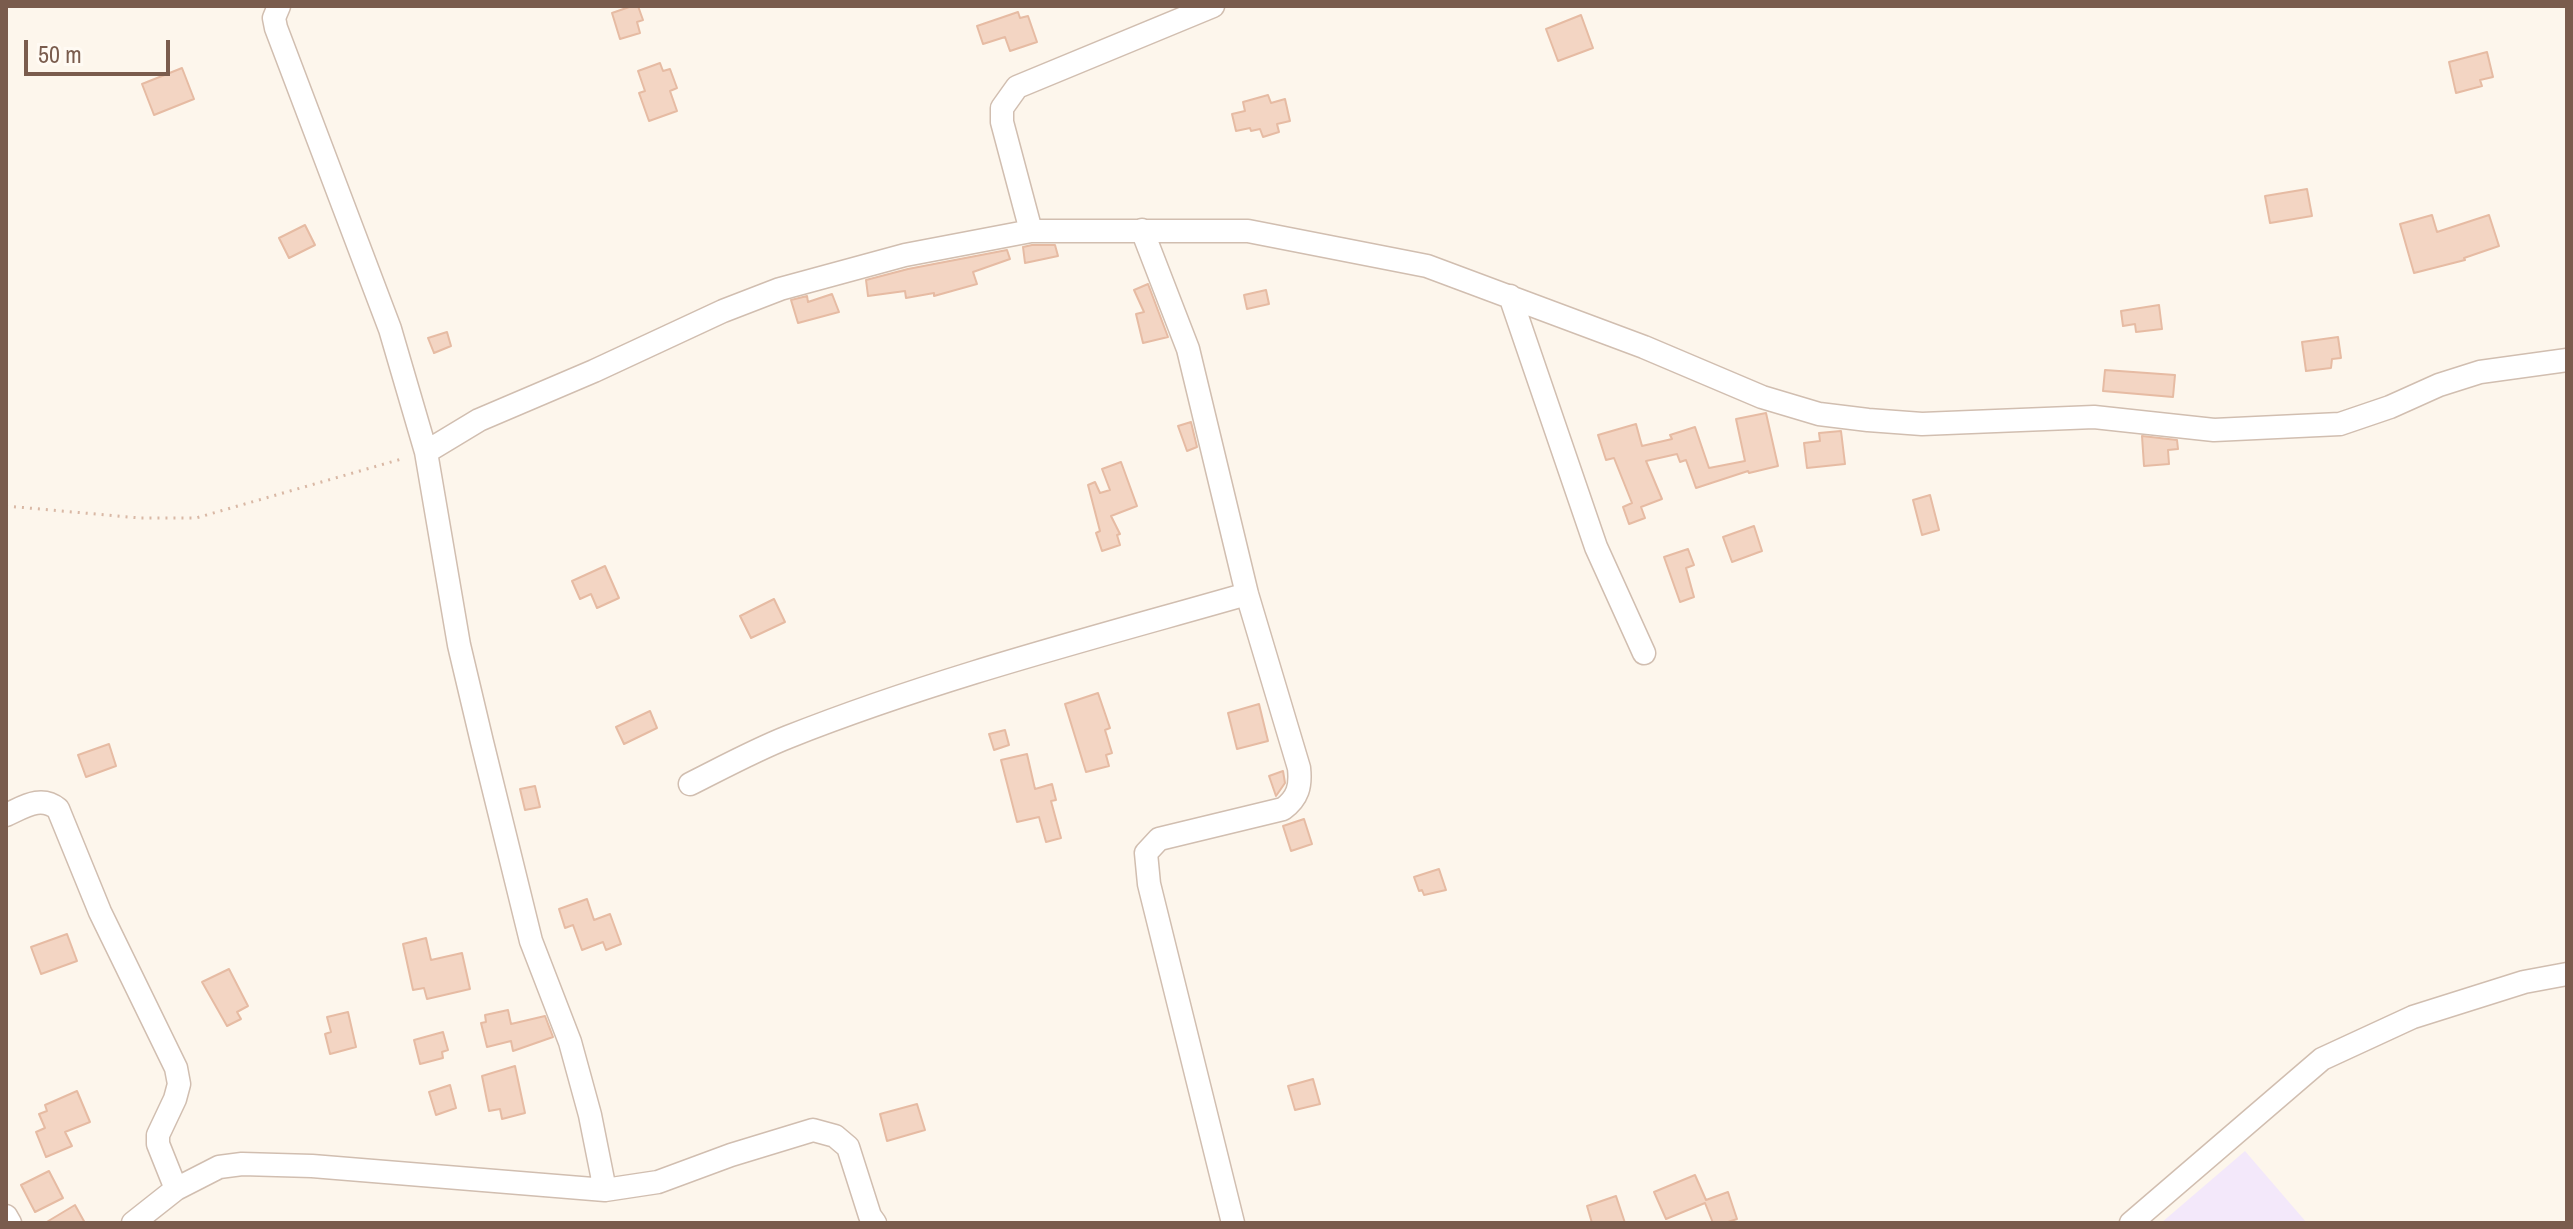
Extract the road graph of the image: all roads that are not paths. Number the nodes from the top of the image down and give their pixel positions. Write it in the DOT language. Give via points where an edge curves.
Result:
graph roads {
  1 [pos="279,6"];
  2 [pos="1213,6"];
  3 [pos="1142,230"];
  4 [pos="1031,231"];
  5 [pos="1510,296"];
  6 [pos="2567,360"];
  7 [pos="426,452"];
  8 [pos="1247,594"];
  9 [pos="1644,653"];
  10 [pos="690,784"];
  11 [pos="6,815"];
  12 [pos="2567,974"];
  13 [pos="176,1189"];
  14 [pos="605,1190"];
  15 [pos="6,1216"];
  16 [pos="10,1223"];
  17 [pos="133,1223"];
  18 [pos="875,1223"];
  19 [pos="1233,1223"];
  20 [pos="2131,1223"];
  1 -- 7 [label="street" via="276,28 390,329"];
  2 -- 4 [label="street" via="1017,87 1002,108 1002,122"];
  3 -- 4 [label="street"];
  3 -- 5 [label="street" via="1248,231 1316,242 1427,266"];
  3 -- 8 [label="street" via="1191,361"];
  4 -- 7 [label="street" via="905,255 780,289 479,420"];
  5 -- 6 [label="street" via="1762,397 1819,414 1922,424 2094,417 2214,430 2340,424 2480,372"];
  5 -- 9 [label="street" via="1596,547"];
  7 -- 14 [label="street" via="459,645 482,742 531,941 570,1042"];
  8 -- 10 [label="street" via="837,719"];
  8 -- 19 [label="street" via="1299,768 1297,794 1283,809 1159,839 1146,853 1149,884"];
  11 -- 13 [label="street" via="37,801 58,809 100,912 176,1068 175,1099 158,1135"];
  12 -- 20 [label="street" via="2413,1017 2322,1059"];
  13 -- 14 [label="street" via="219,1167 242,1164"];
  13 -- 17 [label="street"];
  14 -- 18 [label="street" via="658,1182 813,1130 835,1136 848,1147"];
  15 -- 16 [label="street"];
}
